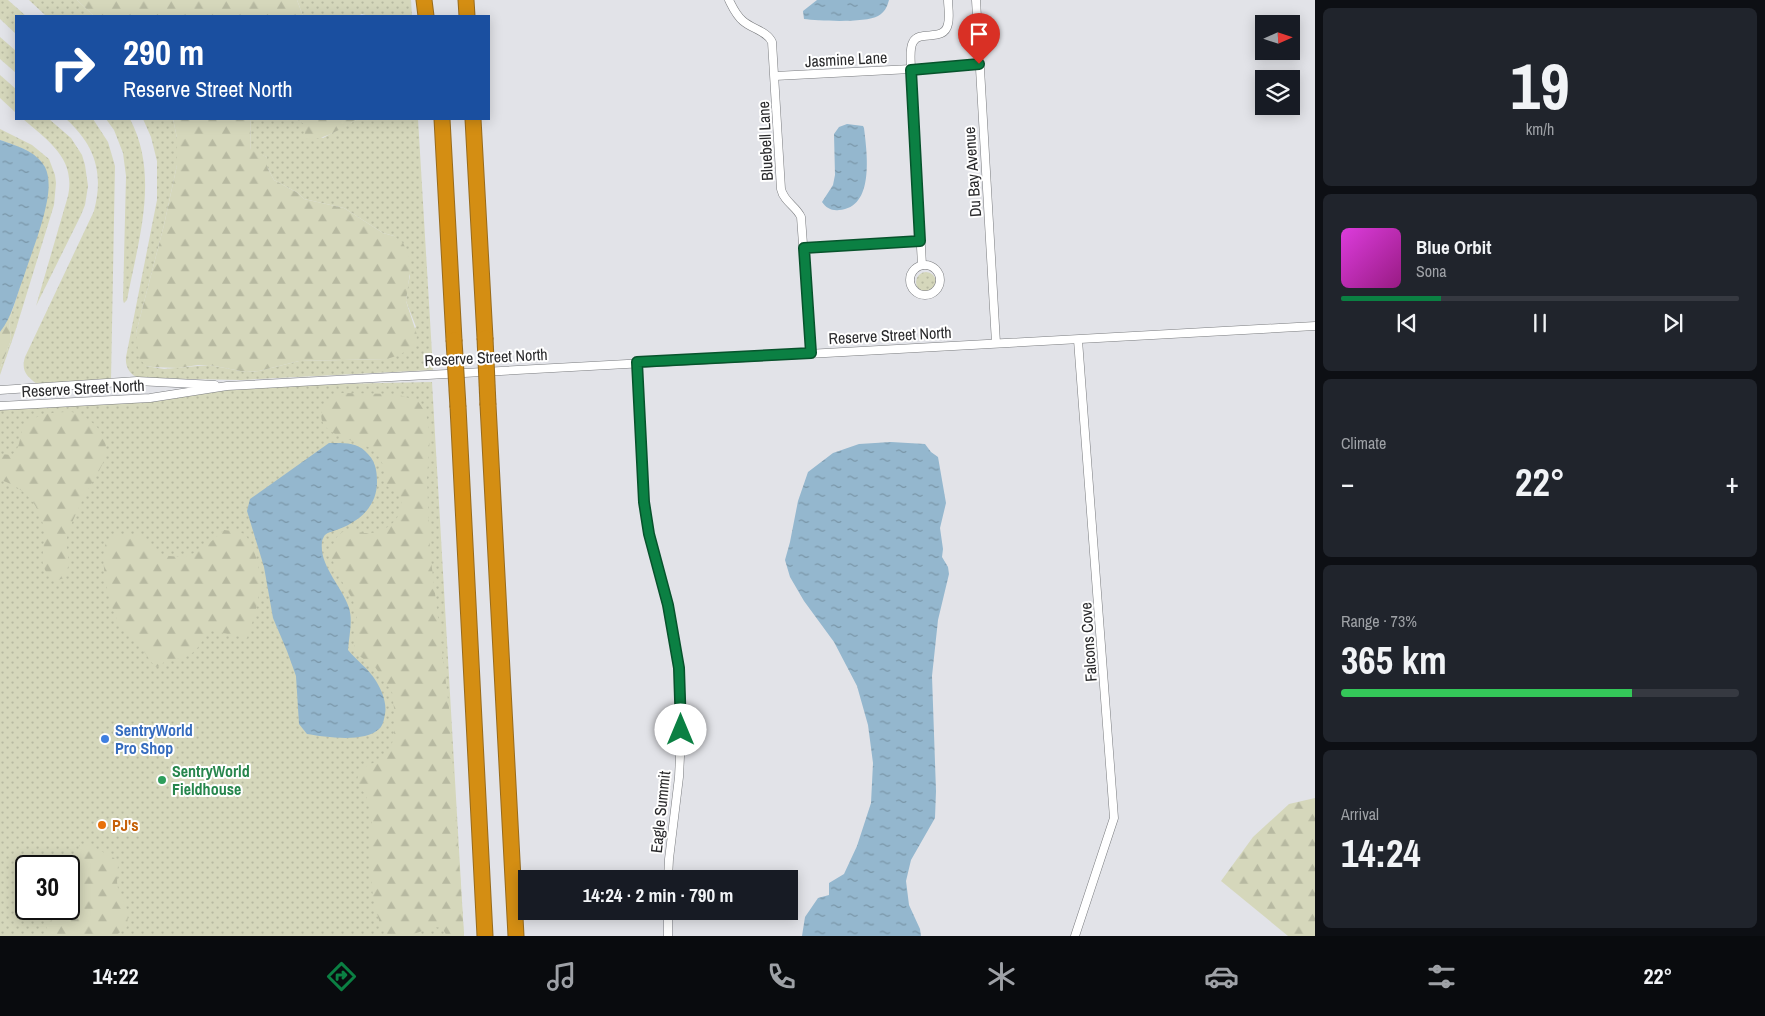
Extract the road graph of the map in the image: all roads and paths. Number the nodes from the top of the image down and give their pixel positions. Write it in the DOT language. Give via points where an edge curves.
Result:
graph roads {
  1 [pos="424,0"];
  2 [pos="435,0"];
  3 [pos="466,0"];
  4 [pos="729,0"];
  5 [pos="948,0"];
  6 [pos="976,0"];
  7 [pos="426,15"];
  8 [pos="436,15"];
  9 [pos="467,15"];
  10 [pos="979,64"];
  11 [pos="911,70"];
  12 [pos="775,76"];
  13 [pos="473,120"];
  14 [pos="442,126"];
  15 [pos="920,241"];
  16 [pos="804,248"];
  17 [pos="922,265"];
  18 [pos="1315,326"];
  19 [pos="1078,340"];
  20 [pos="996,343"];
  21 [pos="811,353"];
  22 [pos="637,362"];
  23 [pos="227,386"];
  24 [pos="0,390"];
  25 [pos="0,406"];
  26 [pos="668,870"];
  27 [pos="668,920"];
  28 [pos="485,936"];
  29 [pos="516,936"];
  30 [pos="668,936"];
  31 [pos="1075,936"];
  1 -- 7 [label="highway"];
  2 -- 8 [label="highway"];
  3 -- 9 [label="highway"];
  4 -- 12 [label="street, Bluebell Lane" via="743,21 770,39"];
  5 -- 11 [label="street" via="947,27 941,34 915,39 911,46"];
  6 -- 10 [label="street, Du Bay Avenue"];
  10 -- 11 [label="street, Jasmine Lane"];
  10 -- 20 [label="street, Du Bay Avenue"];
  11 -- 12 [label="street, Jasmine Lane"];
  11 -- 15 [label="street"];
  12 -- 16 [label="street, Bluebell Lane" via="781,189 801,218"];
  13 -- 29 [label="highway, bridge"];
  14 -- 28 [label="highway, bridge"];
  15 -- 16 [label="street"];
  15 -- 17 [label="street"];
  16 -- 21 [label="street, Bluebell Lane"];
  17 -- 17 [label="street" via="913,270 909,280 913,290 927,295 939,287 940,277 932,266"];
  18 -- 19 [label="street, Reserve Street North"];
  19 -- 20 [label="street, Reserve Street North"];
  19 -- 31 [label="street, Falcons Cove" via="1114,818"];
  20 -- 21 [label="street, Reserve Street North"];
  21 -- 22 [label="street, Reserve Street North"];
  22 -- 23 [label="street, Reserve Street North"];
  22 -- 26 [label="street, Eagle Summit" via="644,502 668,605 679,668 682,715"];
  23 -- 24 [label="street, Reserve Street North" via="137,381"];
  23 -- 25 [label="street, Reserve Street North" via="150,398"];
  27 -- 30 [label="street"];
}
